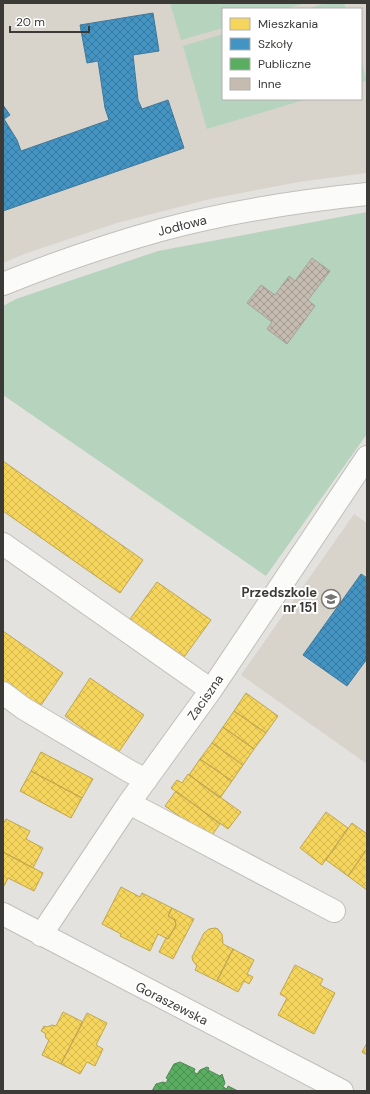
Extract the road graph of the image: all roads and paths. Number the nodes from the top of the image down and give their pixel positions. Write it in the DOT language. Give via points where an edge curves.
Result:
graph roads {
  1 [pos="367,194"];
  2 [pos="3,284"];
  3 [pos="367,457"];
  4 [pos="3,544"];
  5 [pos="211,690"];
  6 [pos="3,693"];
  7 [pos="146,780"];
  8 [pos="129,803"];
  9 [pos="334,911"];
  10 [pos="3,914"];
  11 [pos="41,935"];
  12 [pos="342,1091"];
  1 -- 2 [label="street, Jodłowa" via="286,204 162,230 104,247"];
  3 -- 5 [label="street, Zaciszna"];
  4 -- 5 [label="street"];
  5 -- 7 [label="street, Zaciszna"];
  6 -- 7 [label="street" via="23,708"];
  7 -- 8 [label="street, Zaciszna"];
  8 -- 9 [label="street"];
  8 -- 11 [label="street, Zaciszna"];
  10 -- 11 [label="street, Goraszewska"];
  11 -- 12 [label="street, Goraszewska"];
}
